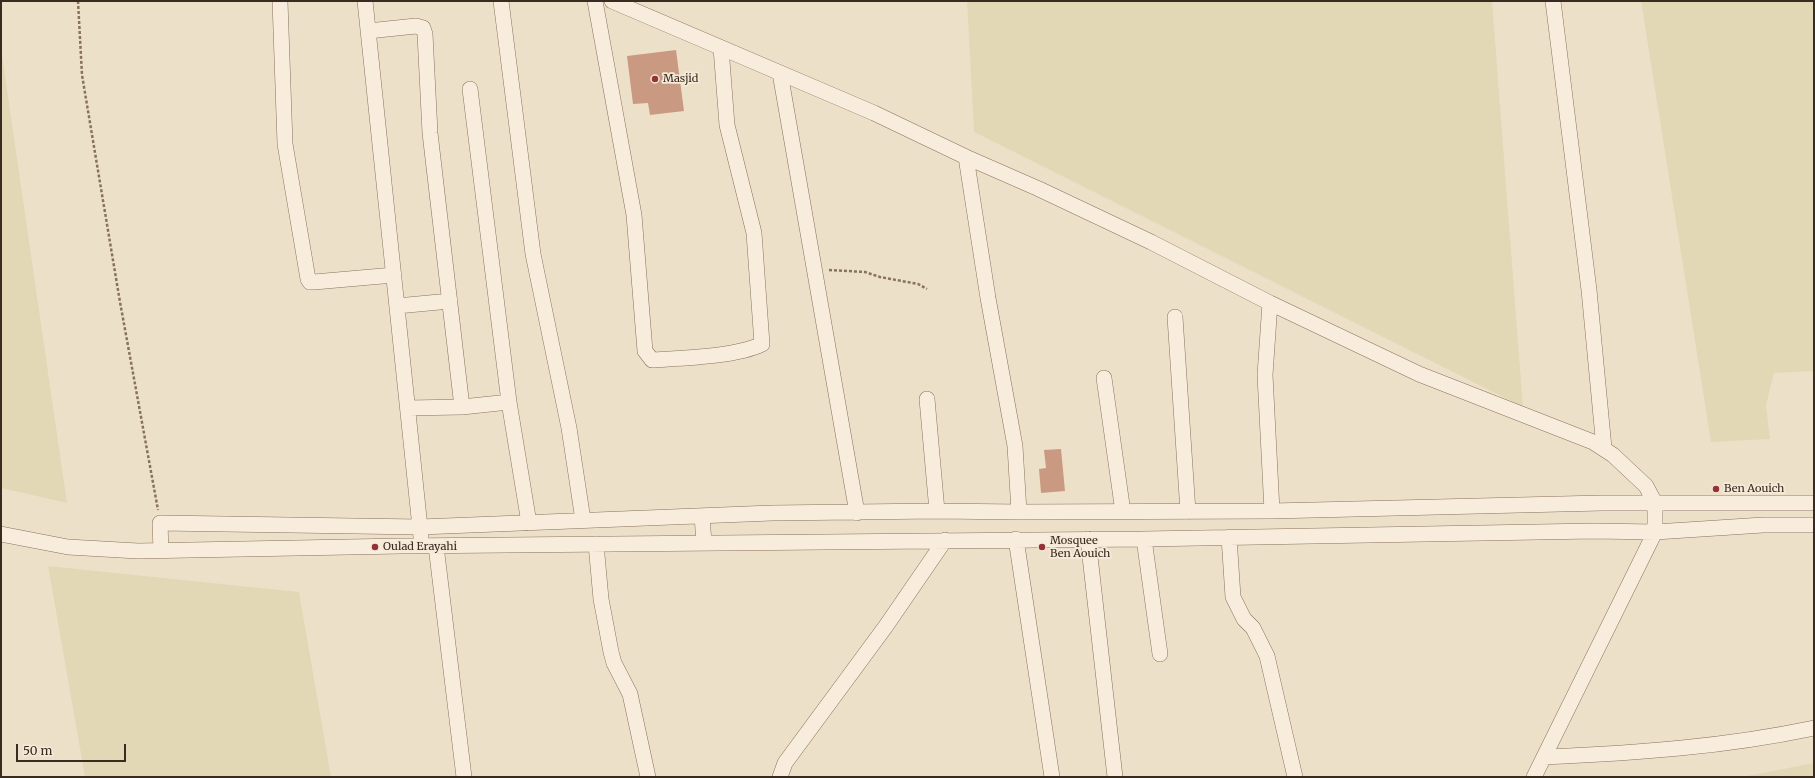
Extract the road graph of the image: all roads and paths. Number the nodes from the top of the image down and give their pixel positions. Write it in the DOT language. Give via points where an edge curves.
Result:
graph roads {
  1 [pos="78,1"];
  2 [pos="280,1"];
  3 [pos="365,1"];
  4 [pos="500,1"];
  5 [pos="594,1"];
  6 [pos="612,1"];
  7 [pos="1553,1"];
  8 [pos="368,31"];
  9 [pos="722,48"];
  10 [pos="780,73"];
  11 [pos="470,89"];
  12 [pos="966,157"];
  13 [pos="814,270"];
  14 [pos="394,275"];
  15 [pos="927,289"];
  16 [pos="450,301"];
  17 [pos="1270,304"];
  18 [pos="397,306"];
  19 [pos="1175,317"];
  20 [pos="1104,378"];
  21 [pos="926,399"];
  22 [pos="509,402"];
  23 [pos="462,406"];
  24 [pos="408,408"];
  25 [pos="1604,448"];
  26 [pos="1655,502"];
  27 [pos="1814,503"];
  28 [pos="937,511"];
  29 [pos="1272,511"];
  30 [pos="1019,512"];
  31 [pos="1123,512"];
  32 [pos="1188,512"];
  33 [pos="856,513"];
  34 [pos="702,516"];
  35 [pos="584,520"];
  36 [pos="160,522"];
  37 [pos="529,522"];
  38 [pos="1814,525"];
  39 [pos="420,527"];
  40 [pos="1655,532"];
  41 [pos="1,534"];
  42 [pos="1229,537"];
  43 [pos="1016,539"];
  44 [pos="1088,539"];
  45 [pos="1144,539"];
  46 [pos="945,540"];
  47 [pos="704,543"];
  48 [pos="596,544"];
  49 [pos="429,546"];
  50 [pos="161,551"];
  51 [pos="1160,654"];
  52 [pos="1814,728"];
  53 [pos="1544,757"];
  54 [pos="464,777"];
  55 [pos="648,777"];
  56 [pos="780,777"];
  57 [pos="1052,777"];
  58 [pos="1115,777"];
  59 [pos="1295,777"];
  60 [pos="1534,777"];
  1 -- 36 [label="path" via="82,75"];
  2 -- 14 [label="street" via="285,144 308,279 314,282"];
  3 -- 8 [label="street"];
  4 -- 35 [label="street" via="533,254 569,428"];
  5 -- 9 [label="street" via="634,215 646,351 652,360 701,356 754,348 762,344 754,232 727,125"];
  6 -- 9 [label="street"];
  7 -- 25 [label="street" via="1589,290"];
  8 -- 14 [label="street"];
  8 -- 16 [label="street" via="416,26 423,28 425,34 430,133"];
  9 -- 10 [label="street"];
  10 -- 12 [label="street"];
  10 -- 13 [label="street"];
  11 -- 22 [label="street"];
  12 -- 17 [label="street" via="1150,242"];
  12 -- 30 [label="street" via="1015,446"];
  13 -- 15 [label="path" via="865,272 918,284"];
  13 -- 33 [label="street"];
  14 -- 18 [label="street"];
  16 -- 18 [label="street"];
  16 -- 23 [label="street"];
  17 -- 25 [label="street" via="1418,374 1558,427"];
  17 -- 29 [label="street" via="1265,375"];
  18 -- 24 [label="street"];
  19 -- 32 [label="street"];
  20 -- 31 [label="street"];
  21 -- 28 [label="street"];
  22 -- 23 [label="street"];
  22 -- 37 [label="street"];
  23 -- 24 [label="street"];
  24 -- 39 [label="street"];
  25 -- 26 [label="street" via="1646,486"];
  26 -- 27 [label="street"];
  26 -- 29 [label="street"];
  26 -- 40 [label="street"];
  28 -- 30 [label="street"];
  28 -- 33 [label="street"];
  29 -- 32 [label="street"];
  30 -- 31 [label="street"];
  31 -- 32 [label="street"];
  33 -- 34 [label="street"];
  34 -- 35 [label="street"];
  34 -- 47 [label="street"];
  35 -- 37 [label="street"];
  36 -- 39 [label="street"];
  36 -- 50 [label="street"];
  37 -- 39 [label="street"];
  38 -- 40 [label="street" via="1763,525"];
  39 -- 49 [label="street"];
  40 -- 42 [label="street"];
  40 -- 53 [label="street"];
  41 -- 50 [label="street" via="68,547"];
  42 -- 45 [label="street"];
  42 -- 59 [label="street" via="1233,597 1267,656"];
  43 -- 44 [label="street"];
  43 -- 46 [label="street"];
  43 -- 57 [label="street"];
  44 -- 45 [label="street"];
  44 -- 58 [label="street"];
  45 -- 51 [label="street"];
  46 -- 47 [label="street"];
  46 -- 56 [label="street" via="886,626 785,763"];
  47 -- 48 [label="street"];
  48 -- 49 [label="street"];
  48 -- 55 [label="street" via="601,599 611,652 630,694"];
  49 -- 50 [label="street"];
  49 -- 54 [label="street"];
  52 -- 53 [label="street" via="1775,736 1648,752"];
  53 -- 60 [label="street"];
}
